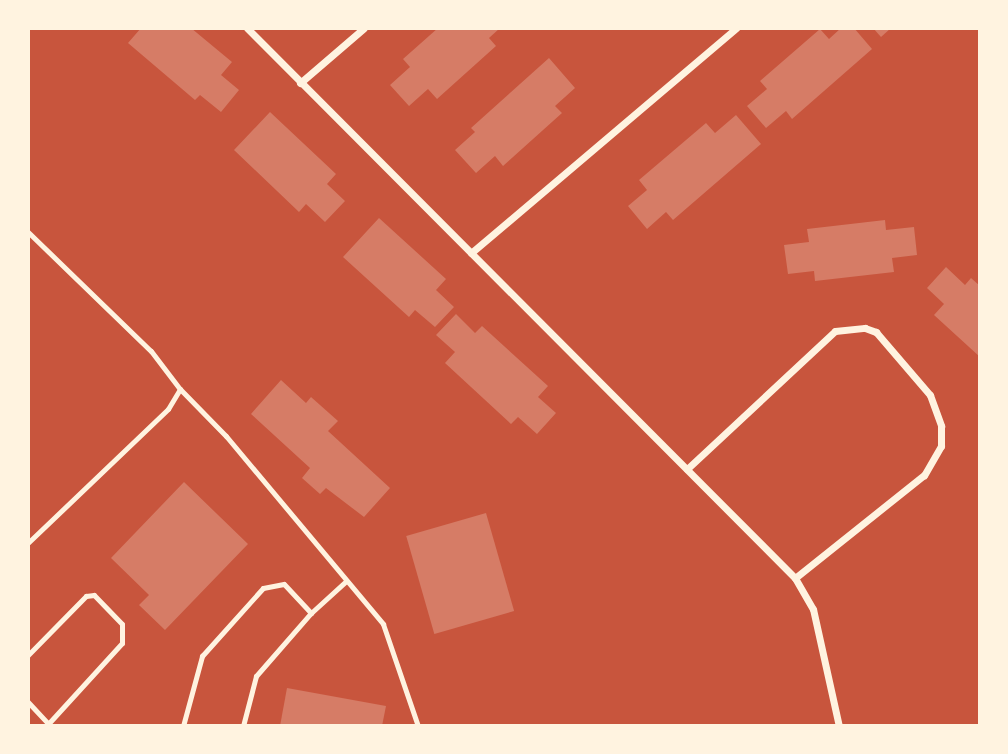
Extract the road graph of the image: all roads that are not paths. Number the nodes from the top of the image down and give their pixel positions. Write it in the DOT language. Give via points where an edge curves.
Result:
graph roads {
  1 [pos="247,28"];
  2 [pos="364,28"];
  3 [pos="736,28"];
  4 [pos="300,83"];
  5 [pos="28,232"];
  6 [pos="471,253"];
  7 [pos="180,389"];
  8 [pos="687,469"];
  9 [pos="28,543"];
  10 [pos="795,578"];
  11 [pos="346,581"];
  12 [pos="311,613"];
  13 [pos="28,655"];
  14 [pos="28,702"];
  15 [pos="49,725"];
  16 [pos="183,726"];
  17 [pos="243,726"];
  18 [pos="418,726"];
  19 [pos="839,726"];
  1 -- 4 [label="street"];
  2 -- 4 [label="street"];
  3 -- 6 [label="street"];
  4 -- 6 [label="street"];
  5 -- 7 [label="lane" via="151,351"];
  6 -- 8 [label="street"];
  7 -- 9 [label="lane" via="168,409"];
  7 -- 11 [label="lane" via="226,436"];
  8 -- 10 [label="street"];
  8 -- 10 [label="street" via="835,331 865,328 898,355 930,396 941,426 942,446 924,475"];
  10 -- 19 [label="street" via="813,609"];
  11 -- 12 [label="lane"];
  11 -- 18 [label="lane" via="383,624"];
  12 -- 16 [label="lane" via="284,584 263,588 202,656"];
  12 -- 17 [label="lane" via="256,676"];
  13 -- 15 [label="lane" via="86,596 94,595 122,624 122,643"];
  14 -- 15 [label="lane"];
}
